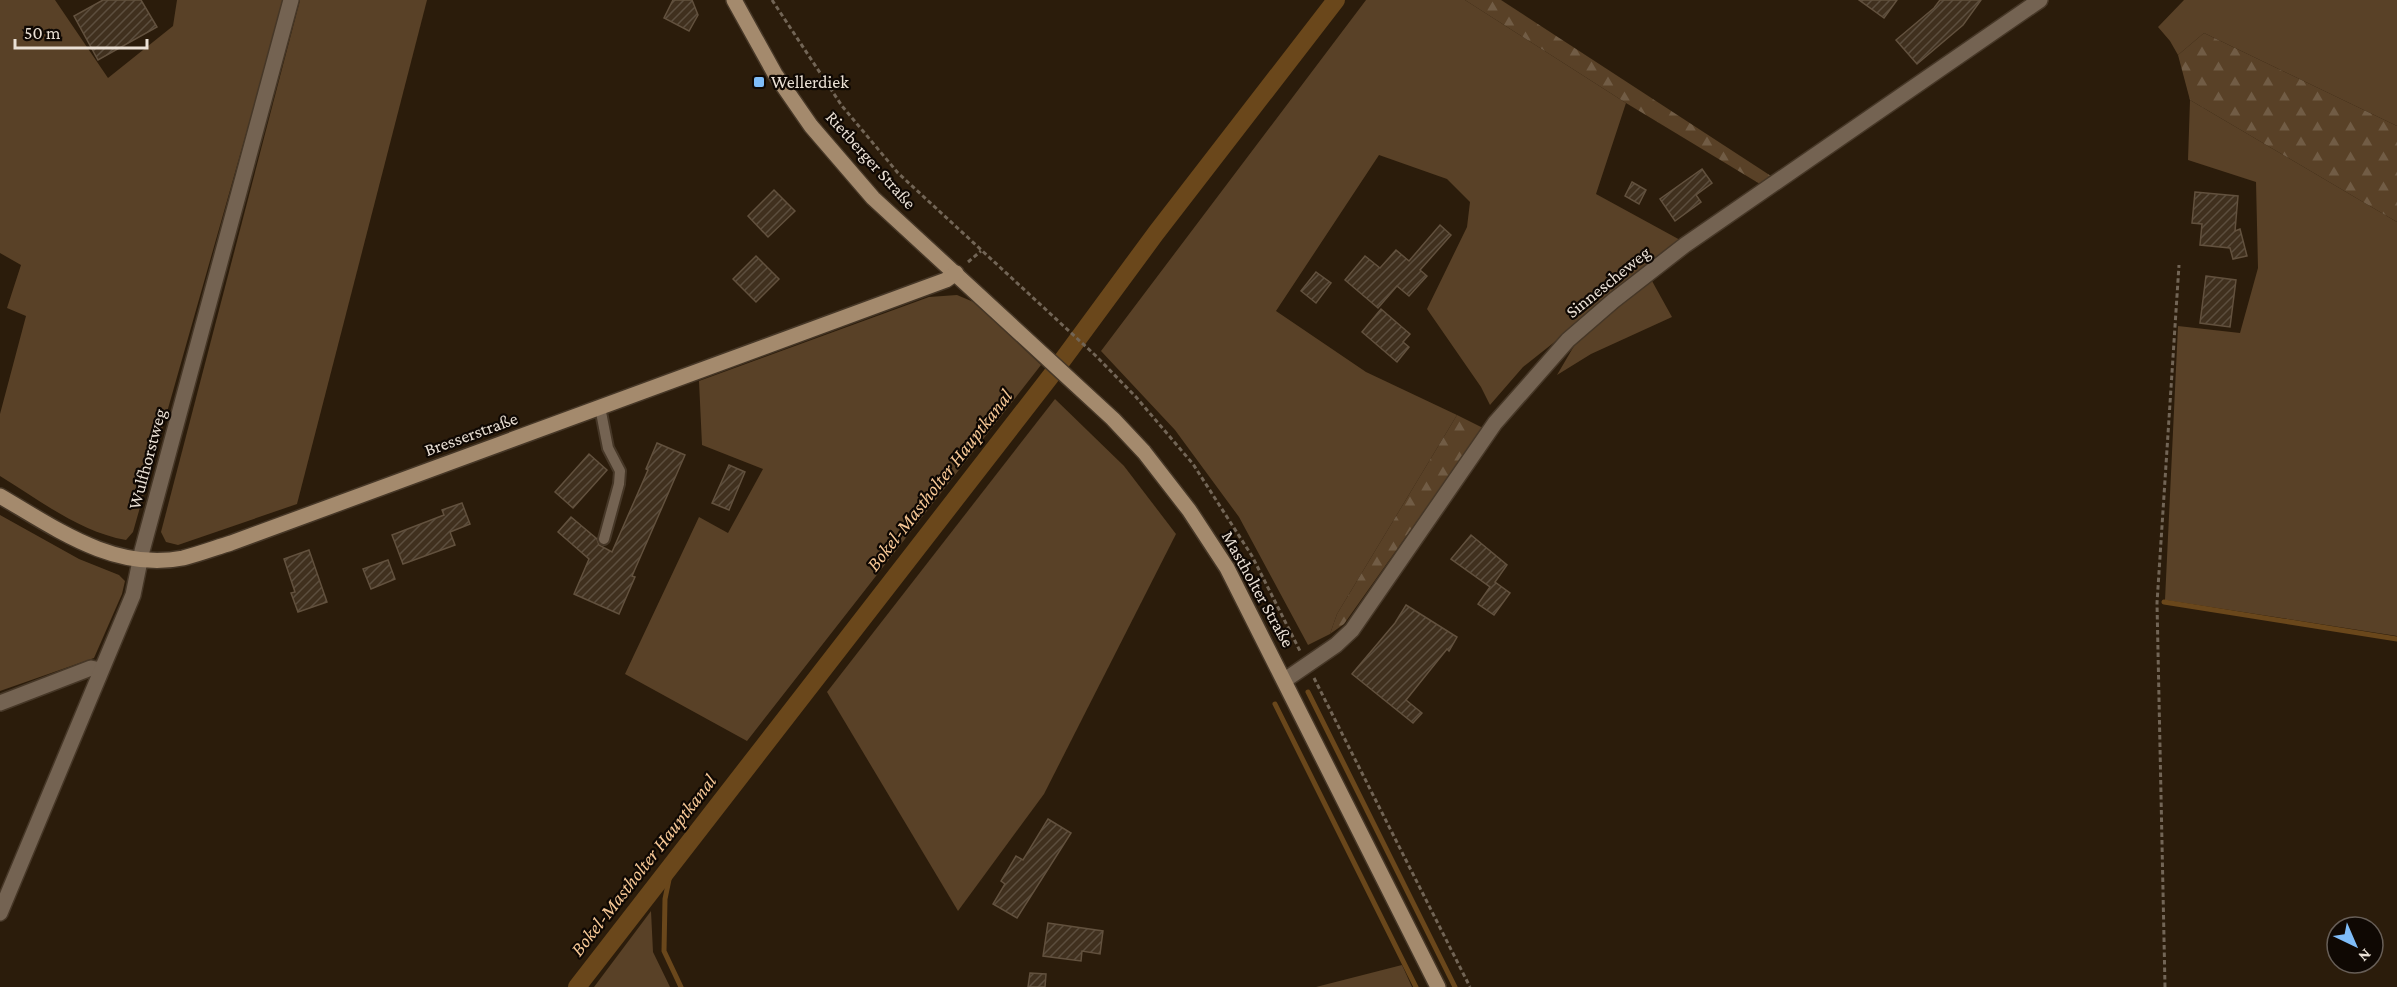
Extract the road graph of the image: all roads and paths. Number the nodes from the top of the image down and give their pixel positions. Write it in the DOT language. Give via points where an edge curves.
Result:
graph roads {
  1 [pos="291,0"];
  2 [pos="734,0"];
  3 [pos="772,0"];
  4 [pos="2040,0"];
  5 [pos="2179,265"];
  6 [pos="956,273"];
  7 [pos="1095,356"];
  8 [pos="600,407"];
  9 [pos="0,496"];
  10 [pos="604,539"];
  11 [pos="140,560"];
  12 [pos="102,670"];
  13 [pos="1285,680"];
  14 [pos="0,703"];
  15 [pos="0,914"];
  16 [pos="1438,987"];
  17 [pos="2165,987"];
  1 -- 11 [label="street, Wulfhorstweg"];
  2 -- 6 [label="main road, Rietberger Straße" via="776,74 812,126 873,198"];
  3 -- 7 [label="path" via="842,106 898,173"];
  4 -- 13 [label="street, Sinnescheweg" via="1685,245 1568,340 1495,423 1352,630"];
  5 -- 17 [label="path" via="2157,603"];
  6 -- 8 [label="main road, Bresserstraße" via="946,280"];
  6 -- 13 [label="main road, Mastholter Straße" via="1079,385 1143,452 1190,510 1227,568"];
  8 -- 10 [label="lane" via="608,448 620,471"];
  8 -- 11 [label="main road, Bresserstraße" via="231,543 181,558"];
  9 -- 11 [label="main road, Bresserstraße" via="71,538"];
  11 -- 12 [label="street, Wulfhorstweg" via="133,596"];
  12 -- 14 [label="street" via="91,668"];
  12 -- 15 [label="street, Wulfhorstweg"];
  13 -- 16 [label="main road, Mastholter Straße"];
}
